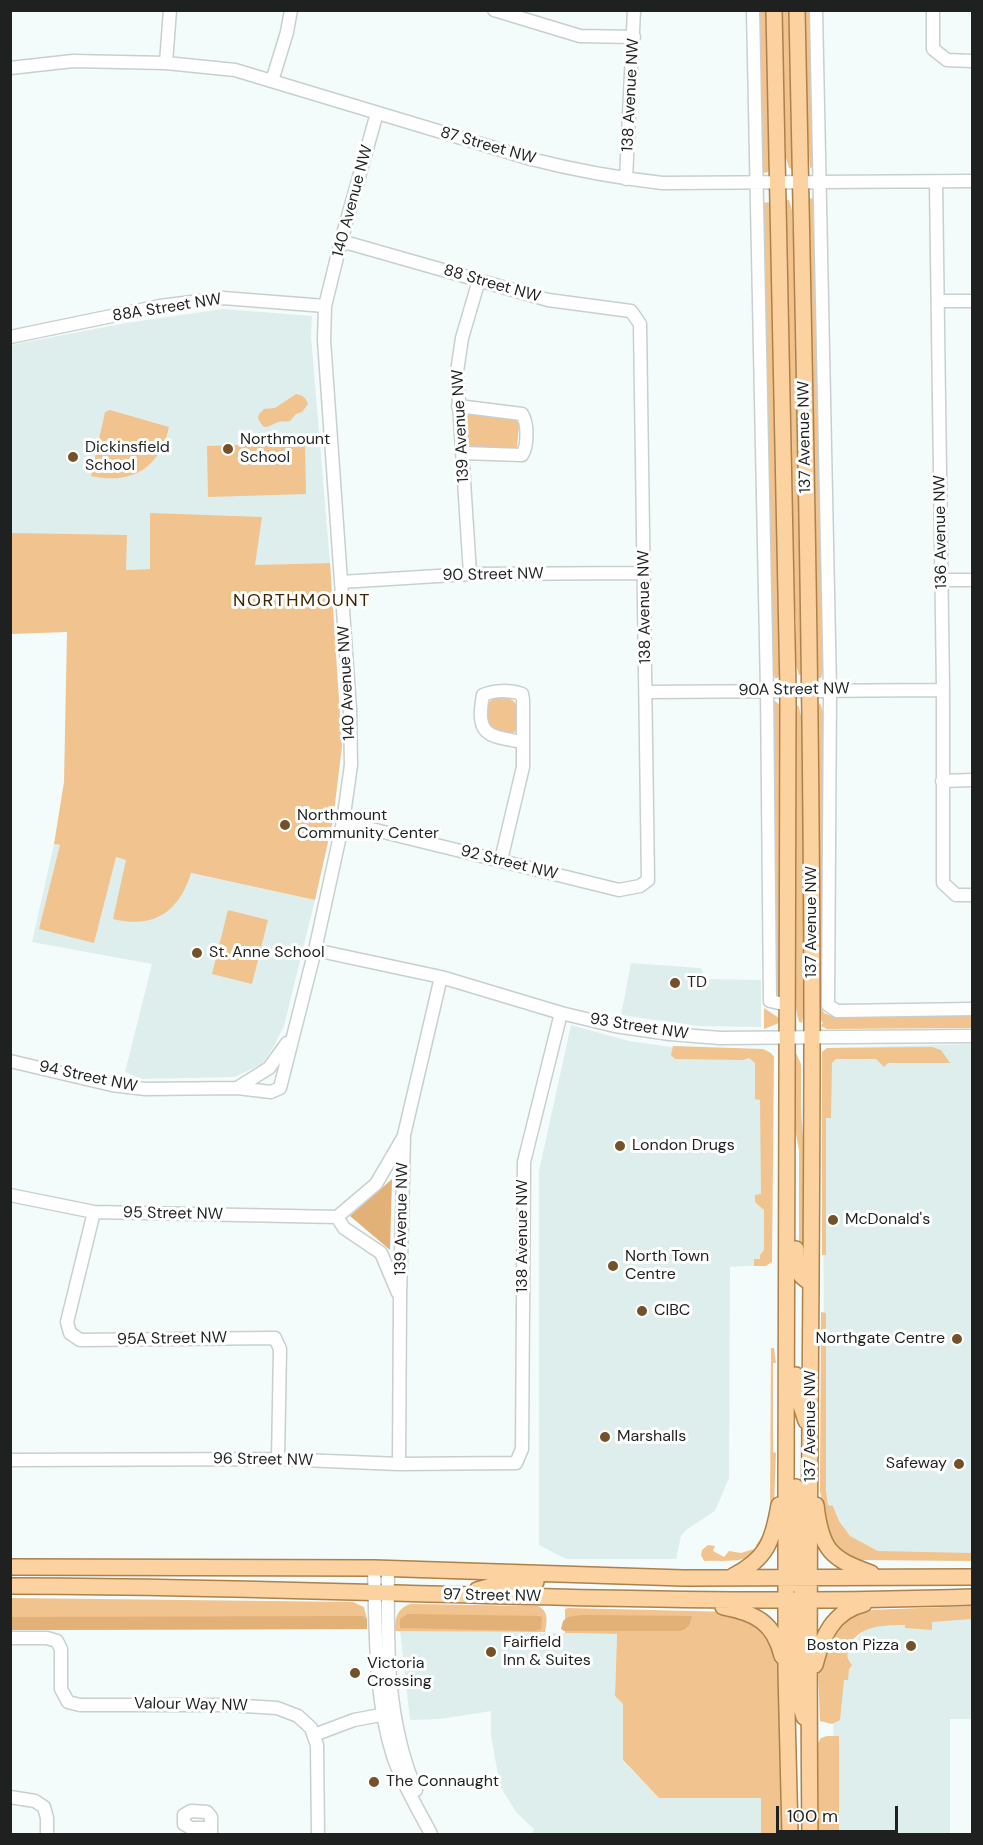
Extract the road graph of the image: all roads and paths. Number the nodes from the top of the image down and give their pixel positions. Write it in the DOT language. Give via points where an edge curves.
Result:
graph roads {
  1 [pos="170,10"];
  2 [pos="291,10"];
  3 [pos="494,10"];
  4 [pos="634,10"];
  5 [pos="753,10"];
  6 [pos="774,10"];
  7 [pos="797,10"];
  8 [pos="816,10"];
  9 [pos="933,10"];
  10 [pos="634,37"];
  11 [pos="972,61"];
  12 [pos="166,63"];
  13 [pos="10,68"];
  14 [pos="272,81"];
  15 [pos="377,113"];
  16 [pos="626,179"];
  17 [pos="972,181"];
  18 [pos="936,182"];
  19 [pos="757,183"];
  20 [pos="778,183"];
  21 [pos="801,183"];
  22 [pos="820,183"];
  23 [pos="341,241"];
  24 [pos="479,280"];
  25 [pos="972,300"];
  26 [pos="938,301"];
  27 [pos="325,306"];
  28 [pos="640,324"];
  29 [pos="10,337"];
  30 [pos="458,406"];
  31 [pos="462,453"];
  32 [pos="644,573"];
  33 [pos="470,574"];
  34 [pos="942,580"];
  35 [pos="972,580"];
  36 [pos="341,582"];
  37 [pos="767,690"];
  38 [pos="788,690"];
  39 [pos="810,690"];
  40 [pos="830,690"];
  41 [pos="943,690"];
  42 [pos="646,692"];
  43 [pos="523,742"];
  44 [pos="972,780"];
  45 [pos="942,781"];
  46 [pos="343,822"];
  47 [pos="501,860"];
  48 [pos="640,886"];
  49 [pos="972,895"];
  50 [pos="315,950"];
  51 [pos="441,977"];
  52 [pos="788,1005"];
  53 [pos="972,1009"];
  54 [pos="561,1013"];
  55 [pos="972,1036"];
  56 [pos="292,1037"];
  57 [pos="787,1037"];
  58 [pos="812,1037"];
  59 [pos="10,1061"];
  60 [pos="237,1088"];
  61 [pos="787,1123"];
  62 [pos="404,1135"];
  63 [pos="10,1195"];
  64 [pos="94,1212"];
  65 [pos="337,1217"];
  66 [pos="787,1271"];
  67 [pos="811,1283"];
  68 [pos="400,1299"];
  69 [pos="786,1422"];
  70 [pos="811,1436"];
  71 [pos="279,1459"];
  72 [pos="10,1460"];
  73 [pos="516,1463"];
  74 [pos="399,1464"];
  75 [pos="810,1471"];
  76 [pos="786,1488"];
  77 [pos="10,1567"];
  78 [pos="381,1568"];
  79 [pos="554,1574"];
  80 [pos="883,1577"];
  81 [pos="972,1577"];
  82 [pos="683,1578"];
  83 [pos="728,1578"];
  84 [pos="10,1586"];
  85 [pos="796,1588"];
  86 [pos="381,1593"];
  87 [pos="457,1595"];
  88 [pos="972,1597"];
  89 [pos="637,1599"];
  90 [pos="885,1600"];
  91 [pos="693,1601"];
  92 [pos="10,1638"];
  93 [pos="786,1671"];
  94 [pos="809,1687"];
  95 [pos="389,1713"];
  96 [pos="808,1725"];
  97 [pos="314,1735"];
  98 [pos="10,1797"];
  99 [pos="46,1834"];
  100 [pos="318,1834"];
  101 [pos="431,1834"];
  102 [pos="437,1834"];
  103 [pos="790,1834"];
  104 [pos="810,1834"];
  1 -- 12 [label="street"];
  2 -- 14 [label="street"];
  3 -- 10 [label="street" via="580,36"];
  4 -- 10 [label="street, 138 Avenue NW"];
  5 -- 19 [label="street"];
  6 -- 20 [label="main road, 137 Avenue NW"];
  7 -- 21 [label="main road, 137 Avenue NW"];
  8 -- 22 [label="street, 137 Avenue NW"];
  9 -- 11 [label="street" via="933,49 947,60"];
  10 -- 16 [label="street, 138 Avenue NW"];
  12 -- 13 [label="street, 87 Street NW" via="73,61"];
  12 -- 14 [label="street, 87 Street NW" via="235,70"];
  14 -- 15 [label="street, 87 Street NW"];
  15 -- 16 [label="street, 87 Street NW" via="531,159"];
  15 -- 23 [label="street, 140 Avenue NW"];
  16 -- 19 [label="street, 87 Street NW"];
  17 -- 18 [label="street, 87 Street NW"];
  18 -- 22 [label="street, 87 Street NW"];
  18 -- 26 [label="street, 136 Avenue NW"];
  19 -- 20 [label="street, 87 Street NW"];
  19 -- 37 [label="street"];
  20 -- 21 [label="street, 87 Street NW"];
  20 -- 38 [label="main road, 137 Avenue NW"];
  21 -- 22 [label="street, 87 Street NW"];
  21 -- 39 [label="main road, 137 Avenue NW"];
  22 -- 40 [label="street, 137 Avenue NW"];
  23 -- 24 [label="street, 88 Street NW"];
  23 -- 27 [label="street, 140 Avenue NW"];
  24 -- 28 [label="street, 88 Street NW" via="548,300 631,311"];
  24 -- 30 [label="street, 139 Avenue NW" via="462,338"];
  25 -- 26 [label="street"];
  26 -- 34 [label="street, 136 Avenue NW"];
  27 -- 29 [label="street, 88A Street NW" via="223,298 160,306"];
  27 -- 36 [label="street, 140 Avenue NW"];
  28 -- 32 [label="street, 138 Avenue NW"];
  30 -- 31 [label="street, 139 Avenue NW"];
  30 -- 31 [label="street" via="512,411 526,420 522,455"];
  31 -- 33 [label="street, 139 Avenue NW"];
  32 -- 33 [label="street, 90 Street NW"];
  32 -- 42 [label="street, 138 Avenue NW"];
  33 -- 36 [label="street, 90 Street NW"];
  34 -- 35 [label="street"];
  34 -- 41 [label="street, 136 Avenue NW"];
  36 -- 46 [label="street, 140 Avenue NW" via="351,765"];
  37 -- 38 [label="street, 90A Street NW"];
  37 -- 42 [label="street, 90A Street NW"];
  37 -- 52 [label="street" via="770,1001"];
  38 -- 39 [label="street, 90A Street NW"];
  38 -- 52 [label="main road, 137 Avenue NW"];
  39 -- 40 [label="street, 90A Street NW"];
  39 -- 58 [label="main road, 137 Avenue NW"];
  40 -- 41 [label="street, 90A Street NW"];
  40 -- 53 [label="street, 137 Avenue NW" via="828,1005 837,1011"];
  41 -- 45 [label="street, 136 Avenue NW"];
  42 -- 48 [label="street, 138 Avenue NW" via="648,880"];
  43 -- 43 [label="street" via="522,694 483,695 486,732"];
  43 -- 47 [label="street" via="524,767"];
  44 -- 45 [label="street"];
  45 -- 49 [label="street, 136 Avenue NW" via="943,883 956,895"];
  46 -- 47 [label="street, 92 Street NW"];
  46 -- 50 [label="street, 140 Avenue NW"];
  47 -- 48 [label="street, 92 Street NW" via="619,890"];
  50 -- 51 [label="street, 93 Street NW"];
  50 -- 56 [label="street, 140 Avenue NW"];
  51 -- 54 [label="street, 93 Street NW"];
  51 -- 62 [label="street, 139 Avenue NW"];
  52 -- 57 [label="main road, 137 Avenue NW"];
  54 -- 57 [label="street, 93 Street NW" via="670,1034"];
  54 -- 73 [label="street, 138 Avenue NW" via="524,1161 522,1449"];
  55 -- 58 [label="street, 93 Street NW"];
  56 -- 60 [label="street" via="269,1068"];
  56 -- 60 [label="street, 94 Street NW" via="280,1088 271,1092"];
  57 -- 58 [label="street, 93 Street NW"];
  57 -- 61 [label="main road, 137 Avenue NW"];
  58 -- 67 [label="main road, 137 Avenue NW"];
  59 -- 60 [label="street, 94 Street NW" via="134,1088"];
  61 -- 66 [label="main road, 137 Avenue NW"];
  61 -- 67 [label="main road" via="796,1204 796,1264 802,1278"];
  62 -- 65 [label="street" via="376,1184"];
  62 -- 68 [label="street, 139 Avenue NW"];
  63 -- 64 [label="street, 95 Street NW"];
  64 -- 65 [label="street, 95 Street NW"];
  64 -- 71 [label="street, 95A Street NW" via="67,1322 70,1333 80,1340 276,1338 280,1348"];
  65 -- 68 [label="street" via="344,1228 381,1253"];
  66 -- 69 [label="main road, 137 Avenue NW"];
  66 -- 70 [label="main road" via="797,1284 796,1385"];
  67 -- 70 [label="main road, 137 Avenue NW"];
  68 -- 74 [label="street, 139 Avenue NW"];
  69 -- 76 [label="main road, 137 Avenue NW"];
  69 -- 85 [label="main road" via="796,1458"];
  70 -- 75 [label="main road, 137 Avenue NW"];
  71 -- 72 [label="street, 96 Street NW"];
  71 -- 74 [label="street, 96 Street NW"];
  73 -- 74 [label="street, 96 Street NW"];
  75 -- 80 [label="main road" via="828,1550 851,1566"];
  75 -- 85 [label="main road, 137 Avenue NW"];
  76 -- 83 [label="main road" via="765,1551 748,1568"];
  76 -- 85 [label="main road, 137 Avenue NW"];
  77 -- 78 [label="main road, 97 Street NW"];
  78 -- 79 [label="main road, 97 Street NW"];
  78 -- 86 [label="street"];
  79 -- 82 [label="main road, 97 Street NW"];
  79 -- 87 [label="main road" via="544,1582 499,1584"];
  80 -- 81 [label="main road, 97 Street NW"];
  80 -- 85 [label="main road, 97 Street NW"];
  82 -- 83 [label="main road, 97 Street NW"];
  82 -- 89 [label="main road" via="668,1592"];
  83 -- 85 [label="main road, 97 Street NW"];
  84 -- 86 [label="main road, 97 Street NW"];
  85 -- 90 [label="main road, 97 Street NW"];
  85 -- 91 [label="main road" via="719,1587"];
  85 -- 93 [label="main road, 137 Avenue NW"];
  85 -- 94 [label="main road, 137 Avenue NW"];
  85 -- 96 [label="main road" via="798,1698"];
  86 -- 87 [label="main road, 97 Street NW"];
  86 -- 95 [label="street" via="376,1649"];
  87 -- 89 [label="main road, 97 Street NW"];
  88 -- 90 [label="main road, 97 Street NW"];
  89 -- 91 [label="main road, 97 Street NW"];
  90 -- 94 [label="main road" via="860,1605 835,1619 824,1635"];
  91 -- 93 [label="main road, 97 Street NW" via="734,1609 763,1621 775,1634"];
  92 -- 97 [label="street, Valour Way NW" via="57,1641 61,1649 61,1689 68,1702 269,1707 302,1718"];
  93 -- 103 [label="main road, 137 Avenue NW"];
  94 -- 96 [label="main road, 137 Avenue NW"];
  95 -- 97 [label="street" via="354,1720"];
  95 -- 101 [label="street" via="394,1756"];
  95 -- 102 [label="street" via="411,1779"];
  96 -- 104 [label="main road, 137 Avenue NW"];
  97 -- 100 [label="street" via="318,1750"];
  98 -- 99 [label="street" via="44,1807"];
}
